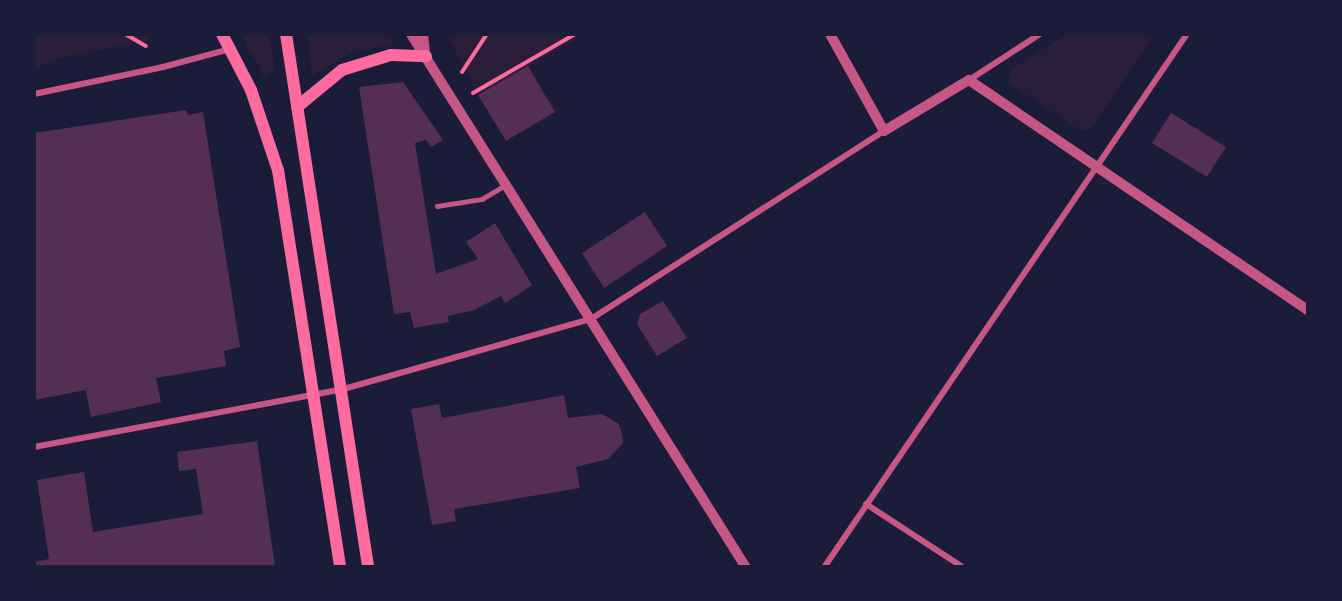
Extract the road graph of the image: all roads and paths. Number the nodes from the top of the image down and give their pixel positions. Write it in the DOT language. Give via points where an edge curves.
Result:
graph roads {
  1 [pos="125,34"];
  2 [pos="222,34"];
  3 [pos="286,34"];
  4 [pos="411,34"];
  5 [pos="423,34"];
  6 [pos="487,34"];
  7 [pos="575,34"];
  8 [pos="830,34"];
  9 [pos="1040,34"];
  10 [pos="1187,34"];
  11 [pos="146,46"];
  12 [pos="230,49"];
  13 [pos="426,56"];
  14 [pos="462,72"];
  15 [pos="969,80"];
  16 [pos="473,93"];
  17 [pos="34,94"];
  18 [pos="297,107"];
  19 [pos="884,131"];
  20 [pos="1096,167"];
  21 [pos="506,185"];
  22 [pos="437,206"];
  23 [pos="1308,310"];
  24 [pos="591,319"];
  25 [pos="340,390"];
  26 [pos="313,396"];
  27 [pos="34,447"];
  28 [pos="866,504"];
  29 [pos="339,567"];
  30 [pos="368,567"];
  31 [pos="746,567"];
  32 [pos="825,567"];
  33 [pos="961,567"];
  1 -- 11 [label="path"];
  2 -- 12 [label="main road"];
  3 -- 18 [label="main road"];
  4 -- 13 [label="street"];
  5 -- 13 [label="street"];
  6 -- 14 [label="path"];
  7 -- 16 [label="path"];
  8 -- 19 [label="street"];
  9 -- 15 [label="street"];
  10 -- 20 [label="street"];
  12 -- 17 [label="street" via="163,68"];
  12 -- 26 [label="main road" via="251,90 278,170"];
  13 -- 18 [label="main road" via="391,55 342,70"];
  13 -- 21 [label="street"];
  15 -- 19 [label="street"];
  15 -- 20 [label="street"];
  18 -- 25 [label="main road"];
  19 -- 24 [label="street"];
  20 -- 23 [label="street"];
  20 -- 28 [label="street"];
  21 -- 22 [label="lane" via="482,199"];
  21 -- 24 [label="street"];
  24 -- 25 [label="street"];
  24 -- 31 [label="street"];
  25 -- 26 [label="street"];
  25 -- 30 [label="main road"];
  26 -- 27 [label="street"];
  26 -- 29 [label="main road"];
  28 -- 32 [label="street"];
  28 -- 33 [label="street"];
}
